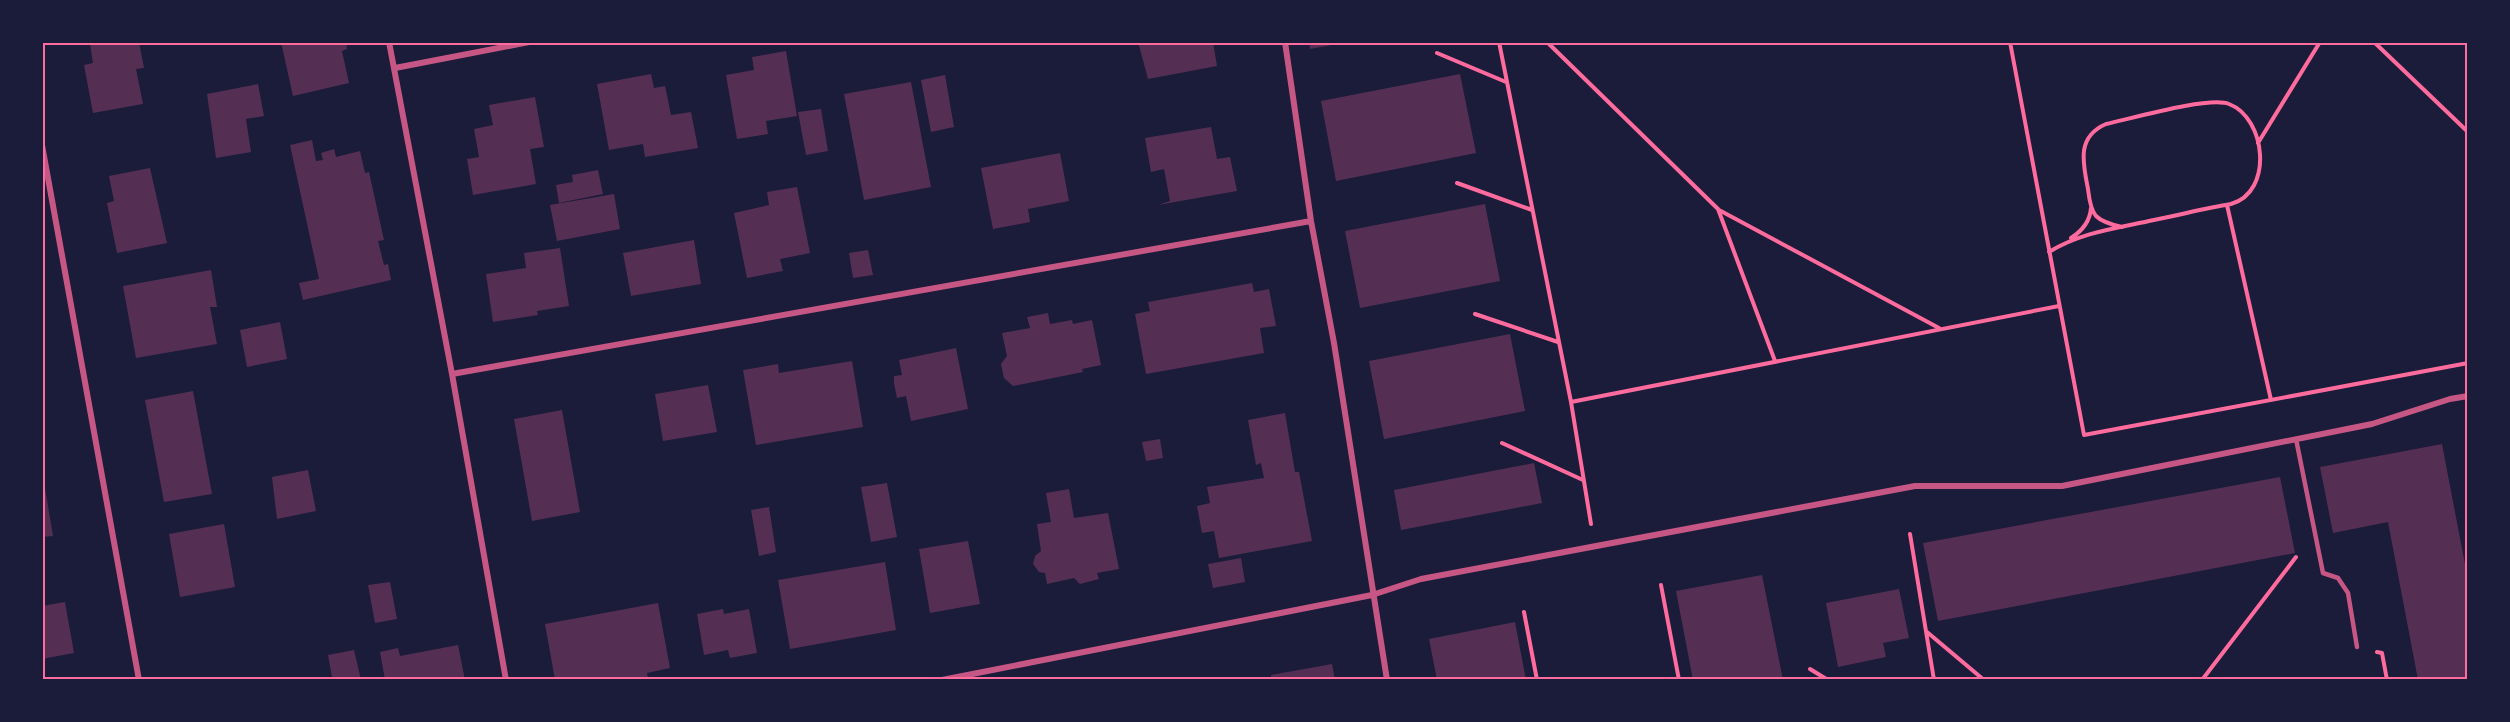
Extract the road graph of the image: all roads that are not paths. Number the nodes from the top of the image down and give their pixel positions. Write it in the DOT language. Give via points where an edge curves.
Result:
graph roads {
  1 [pos="389,42"];
  2 [pos="529,42"];
  3 [pos="1285,42"];
  4 [pos="394,68"];
  5 [pos="42,145"];
  6 [pos="1311,221"];
  7 [pos="452,374"];
  8 [pos="2468,396"];
  9 [pos="2296,438"];
  10 [pos="1372,595"];
  11 [pos="2357,647"];
  12 [pos="139,680"];
  13 [pos="506,680"];
  14 [pos="942,680"];
  15 [pos="1387,680"];
  1 -- 4 [label="street"];
  2 -- 4 [label="street"];
  3 -- 6 [label="street"];
  4 -- 7 [label="street"];
  5 -- 12 [label="street"];
  6 -- 7 [label="street"];
  6 -- 10 [label="street" via="1334,343"];
  7 -- 13 [label="street"];
  8 -- 9 [label="street" via="2372,424"];
  9 -- 10 [label="street" via="2062,486 1915,486 1421,579"];
  9 -- 11 [label="lane" via="2323,573 2338,579 2348,593"];
  10 -- 14 [label="street"];
  10 -- 15 [label="street"];
}
